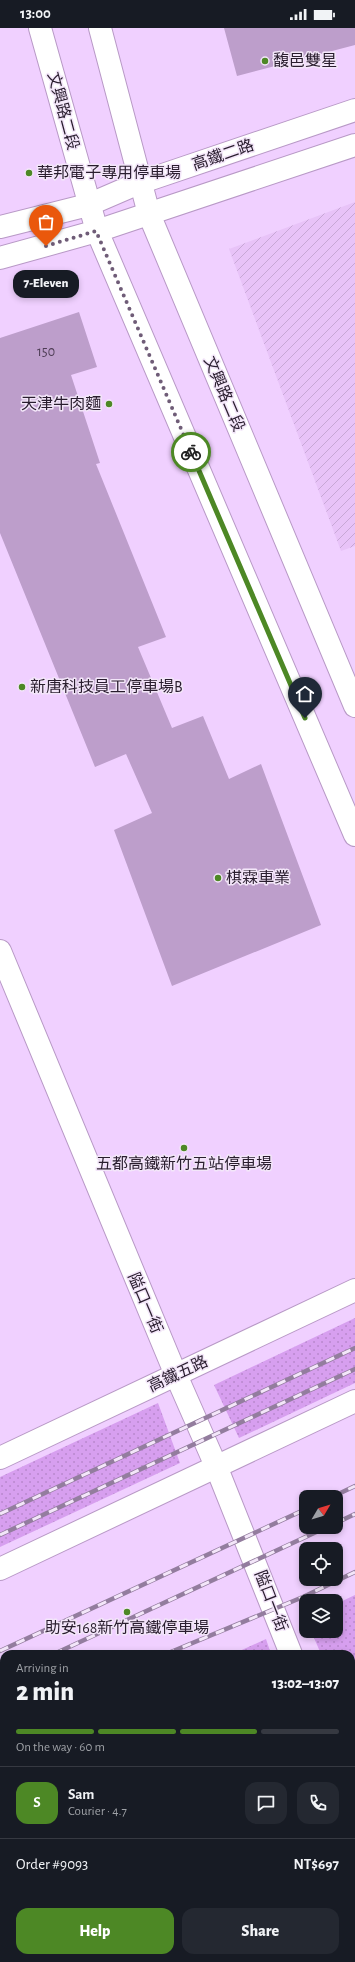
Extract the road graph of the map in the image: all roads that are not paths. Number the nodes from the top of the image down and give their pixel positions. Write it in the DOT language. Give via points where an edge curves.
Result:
graph roads {
  1 [pos="40,28"];
  2 [pos="100,28"];
  3 [pos="355,110"];
  4 [pos="355,145"];
  5 [pos="140,183"];
  6 [pos="88,204"];
  7 [pos="149,214"];
  8 [pos="0,227"];
  9 [pos="96,231"];
  10 [pos="0,258"];
  11 [pos="355,706"];
  12 [pos="355,835"];
  13 [pos="0,951"];
  14 [pos="6,981"];
  15 [pos="355,1290"];
  16 [pos="176,1375"];
  17 [pos="355,1401"];
  18 [pos="0,1458"];
  19 [pos="216,1466"];
  20 [pos="0,1569"];
  21 [pos="289,1650"];
  1 -- 6 [label="street, 文興路二段"];
  2 -- 5 [label="street, 文興路二段"];
  3 -- 5 [label="street, 高鐵二路"];
  4 -- 7 [label="street, 高鐵二路"];
  5 -- 6 [label="street, 高鐵二路"];
  5 -- 7 [label="street, 文興路二段"];
  6 -- 8 [label="street, 高鐵二路"];
  6 -- 9 [label="street, 文興路二段"];
  7 -- 9 [label="street, 高鐵二路"];
  7 -- 11 [label="street, 文興路二段"];
  9 -- 10 [label="street, 高鐵二路"];
  9 -- 12 [label="street, 文興路二段"];
  13 -- 14 [label="street, 隘口一街"];
  14 -- 16 [label="street, 隘口一街"];
  15 -- 16 [label="street, 高鐵五路"];
  16 -- 18 [label="street, 高鐵五路"];
  16 -- 19 [label="street, 隘口一街"];
  17 -- 19 [label="street"];
  19 -- 20 [label="street"];
  19 -- 21 [label="street, 隘口一街"];
}
